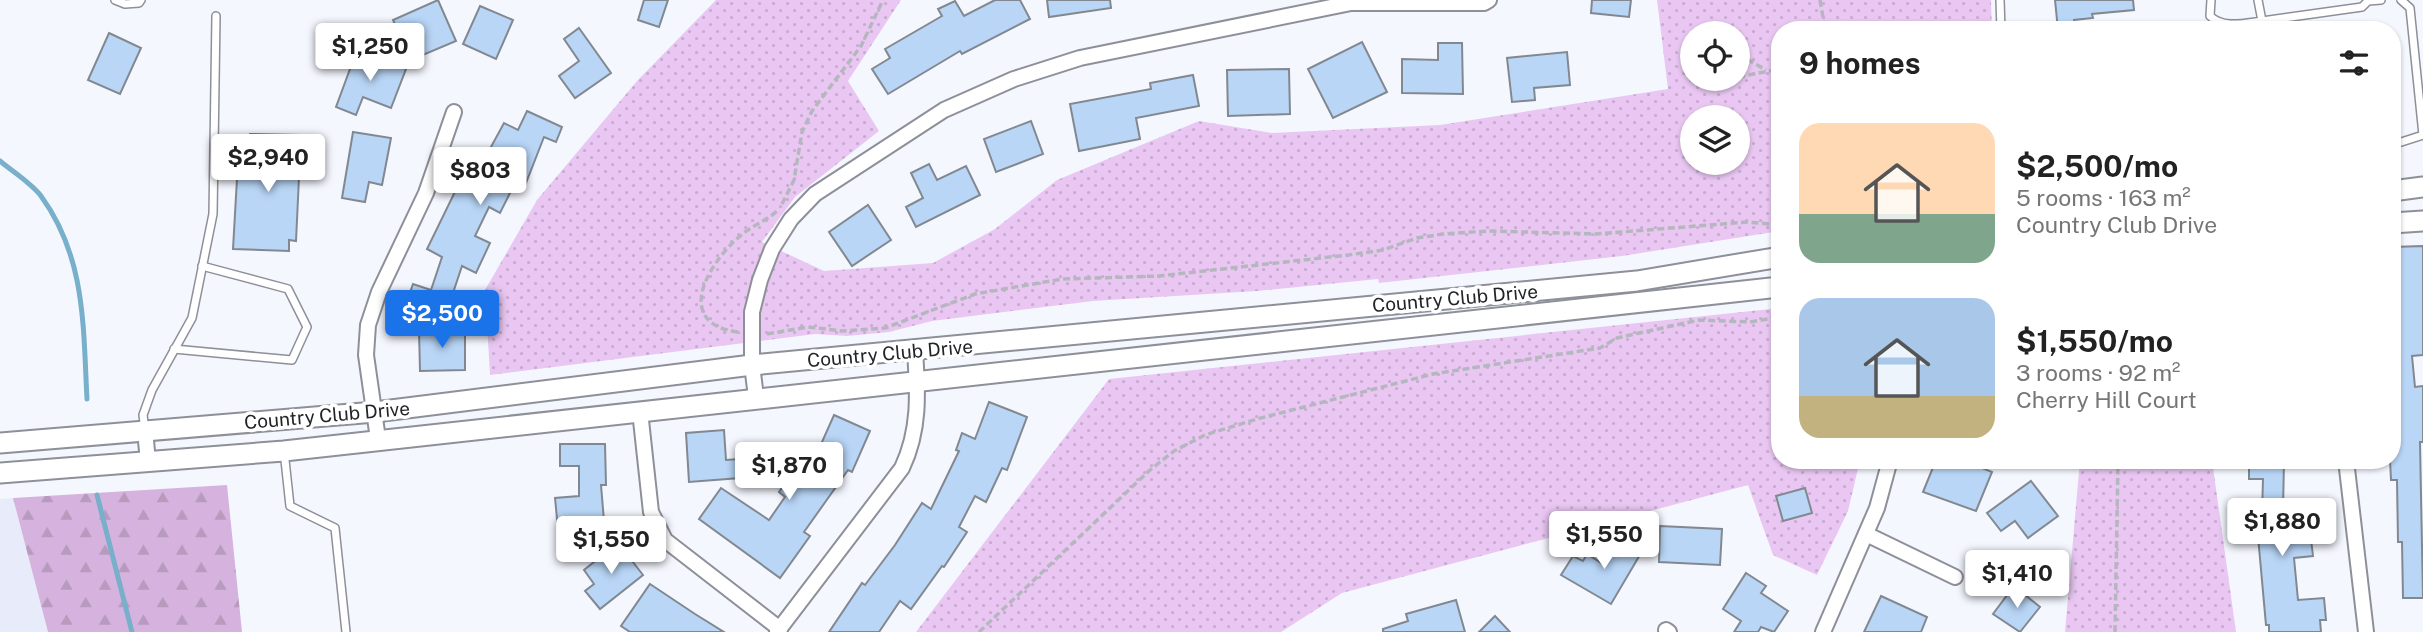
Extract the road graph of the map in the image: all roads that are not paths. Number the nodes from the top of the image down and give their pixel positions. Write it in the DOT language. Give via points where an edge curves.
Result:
graph roads {
  1 [pos="115,0"];
  2 [pos="141,0"];
  3 [pos="1489,0"];
  4 [pos="2000,0"];
  5 [pos="2211,0"];
  6 [pos="2258,0"];
  7 [pos="2381,0"];
  8 [pos="2401,0"];
  9 [pos="216,16"];
  10 [pos="2001,21"];
  11 [pos="2216,21"];
  12 [pos="2261,21"];
  13 [pos="2288,21"];
  14 [pos="454,112"];
  15 [pos="2423,135"];
  16 [pos="2401,142"];
  17 [pos="2423,187"];
  18 [pos="2401,190"];
  19 [pos="2423,221"];
  20 [pos="2401,222"];
  21 [pos="1771,259"];
  22 [pos="202,266"];
  23 [pos="1771,289"];
  24 [pos="174,349"];
  25 [pos="915,351"];
  26 [pos="752,365"];
  27 [pos="917,382"];
  28 [pos="756,397"];
  29 [pos="640,411"];
  30 [pos="375,412"];
  31 [pos="145,431"];
  32 [pos="378,439"];
  33 [pos="0,443"];
  34 [pos="284,451"];
  35 [pos="148,461"];
  36 [pos="1888,469"];
  37 [pos="2347,469"];
  38 [pos="0,473"];
  39 [pos="1866,534"];
  40 [pos="1955,577"];
  41 [pos="778,630"];
  42 [pos="345,632"];
  43 [pos="1823,632"];
  44 [pos="2366,632"];
  1 -- 2 [label="lane" via="125,4"];
  3 -- 26 [label="street" via="1337,6 1080,58 1014,79 956,105 835,180 791,219 760,280 751,333"];
  4 -- 10 [label="lane"];
  5 -- 11 [label="lane" via="2210,16"];
  6 -- 12 [label="lane"];
  7 -- 13 [label="lane"];
  8 -- 15 [label="lane" via="2410,8"];
  9 -- 22 [label="lane" via="212,214"];
  14 -- 30 [label="street" via="426,193 379,292 369,325 366,355"];
  15 -- 16 [label="lane"];
  17 -- 18 [label="main road"];
  19 -- 20 [label="main road"];
  21 -- 25 [label="main road, Country Club Drive" via="1637,281"];
  22 -- 24 [label="lane" via="192,318"];
  22 -- 24 [label="lane" via="288,289 307,327 292,360"];
  23 -- 27 [label="main road, Country Club Drive"];
  24 -- 31 [label="lane" via="152,390 144,415"];
  25 -- 26 [label="main road, Country Club Drive"];
  25 -- 27 [label="street"];
  26 -- 28 [label="street"];
  26 -- 30 [label="main road, Country Club Drive"];
  27 -- 28 [label="main road, Country Club Drive"];
  27 -- 41 [label="street" via="917,425 902,468"];
  28 -- 29 [label="main road, Country Club Drive"];
  29 -- 32 [label="main road, Country Club Drive"];
  29 -- 41 [label="street" via="651,512 665,540"];
  30 -- 31 [label="main road, Country Club Drive"];
  30 -- 32 [label="street"];
  31 -- 33 [label="main road, Country Club Drive"];
  31 -- 35 [label="street"];
  32 -- 34 [label="main road, Country Club Drive"];
  34 -- 35 [label="main road, Country Club Drive"];
  34 -- 42 [label="lane" via="290,506 335,528"];
  35 -- 38 [label="main road, Country Club Drive"];
  36 -- 39 [label="street"];
  37 -- 44 [label="street"];
  39 -- 40 [label="street"];
  39 -- 43 [label="street"];
}
